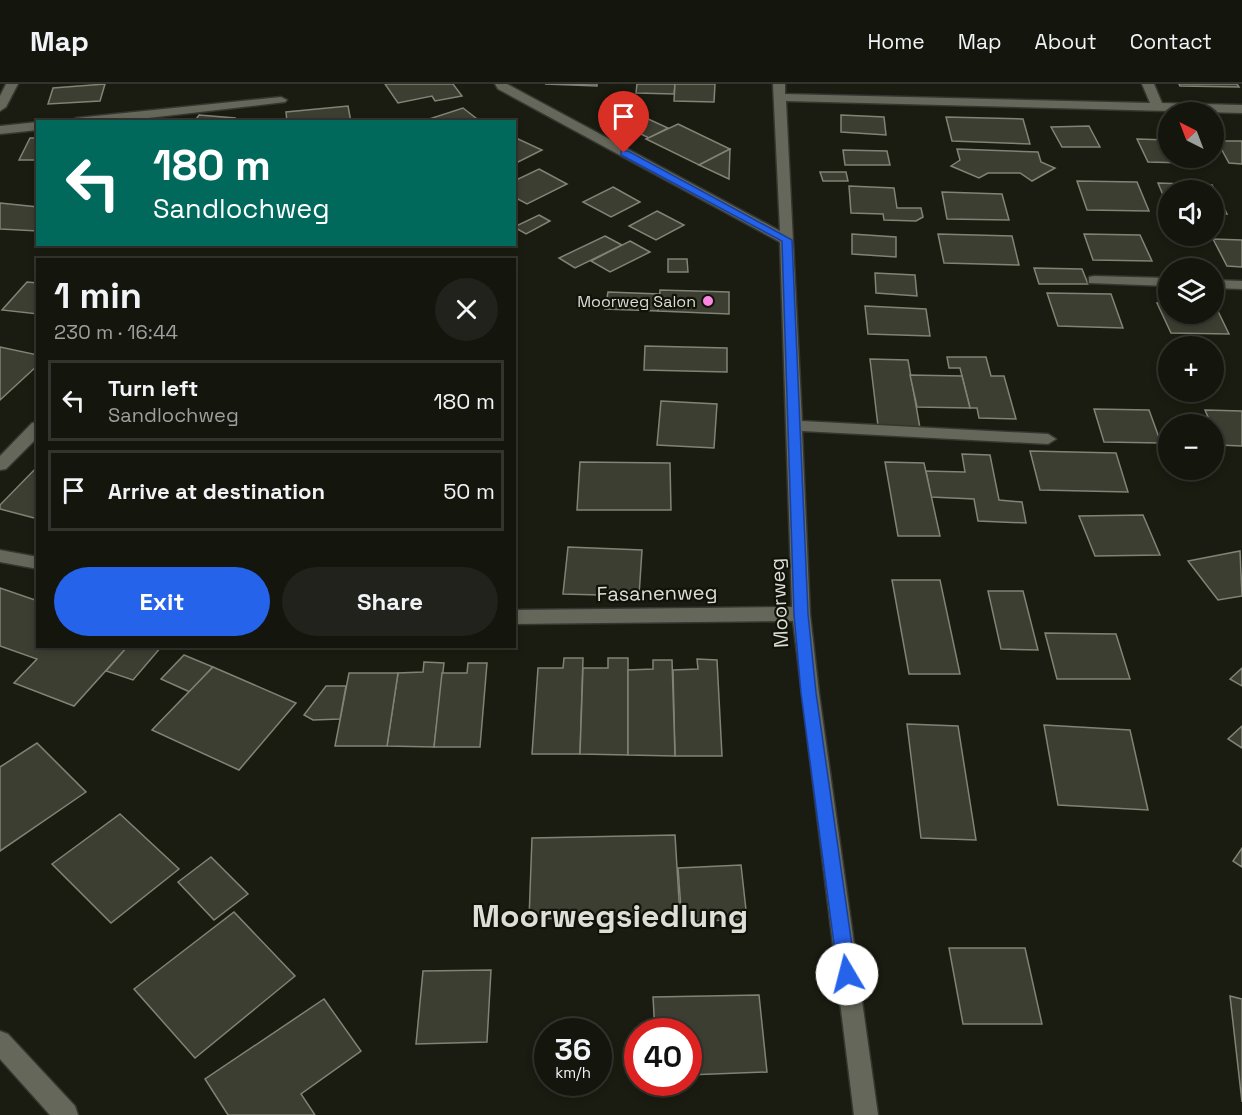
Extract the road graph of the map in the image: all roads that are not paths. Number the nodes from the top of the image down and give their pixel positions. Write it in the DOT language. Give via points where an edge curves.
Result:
graph roads {
  1 [pos="13,84"];
  2 [pos="501,84"];
  3 [pos="1148,84"];
  4 [pos="779,91"];
  5 [pos="280,100"];
  6 [pos="0,107"];
  7 [pos="1158,107"];
  8 [pos="1224,109"];
  9 [pos="1242,109"];
  10 [pos="95,120"];
  11 [pos="36,126"];
  12 [pos="0,130"];
  13 [pos="787,240"];
  14 [pos="1094,279"];
  15 [pos="1158,282"];
  16 [pos="1224,284"];
  17 [pos="1242,285"];
  18 [pos="794,426"];
  19 [pos="36,429"];
  20 [pos="1048,439"];
  21 [pos="0,465"];
  22 [pos="0,556"];
  23 [pos="36,563"];
  24 [pos="801,614"];
  25 [pos="516,617"];
  26 [pos="0,1042"];
  27 [pos="66,1115"];
  28 [pos="866,1115"];
  1 -- 6 [label="street"];
  2 -- 13 [label="street"];
  3 -- 7 [label="street"];
  4 -- 7 [label="street"];
  4 -- 13 [label="street, Moorweg"];
  5 -- 10 [label="street"];
  8 -- 9 [label="street"];
  11 -- 12 [label="street"];
  13 -- 18 [label="street, Moorweg"];
  14 -- 15 [label="street"];
  16 -- 17 [label="street"];
  18 -- 20 [label="street"];
  18 -- 24 [label="street, Moorweg"];
  19 -- 21 [label="street"];
  22 -- 23 [label="street"];
  24 -- 25 [label="street, Fasanenweg"];
  24 -- 28 [label="street, Moorweg"];
  26 -- 27 [label="street"];
}
